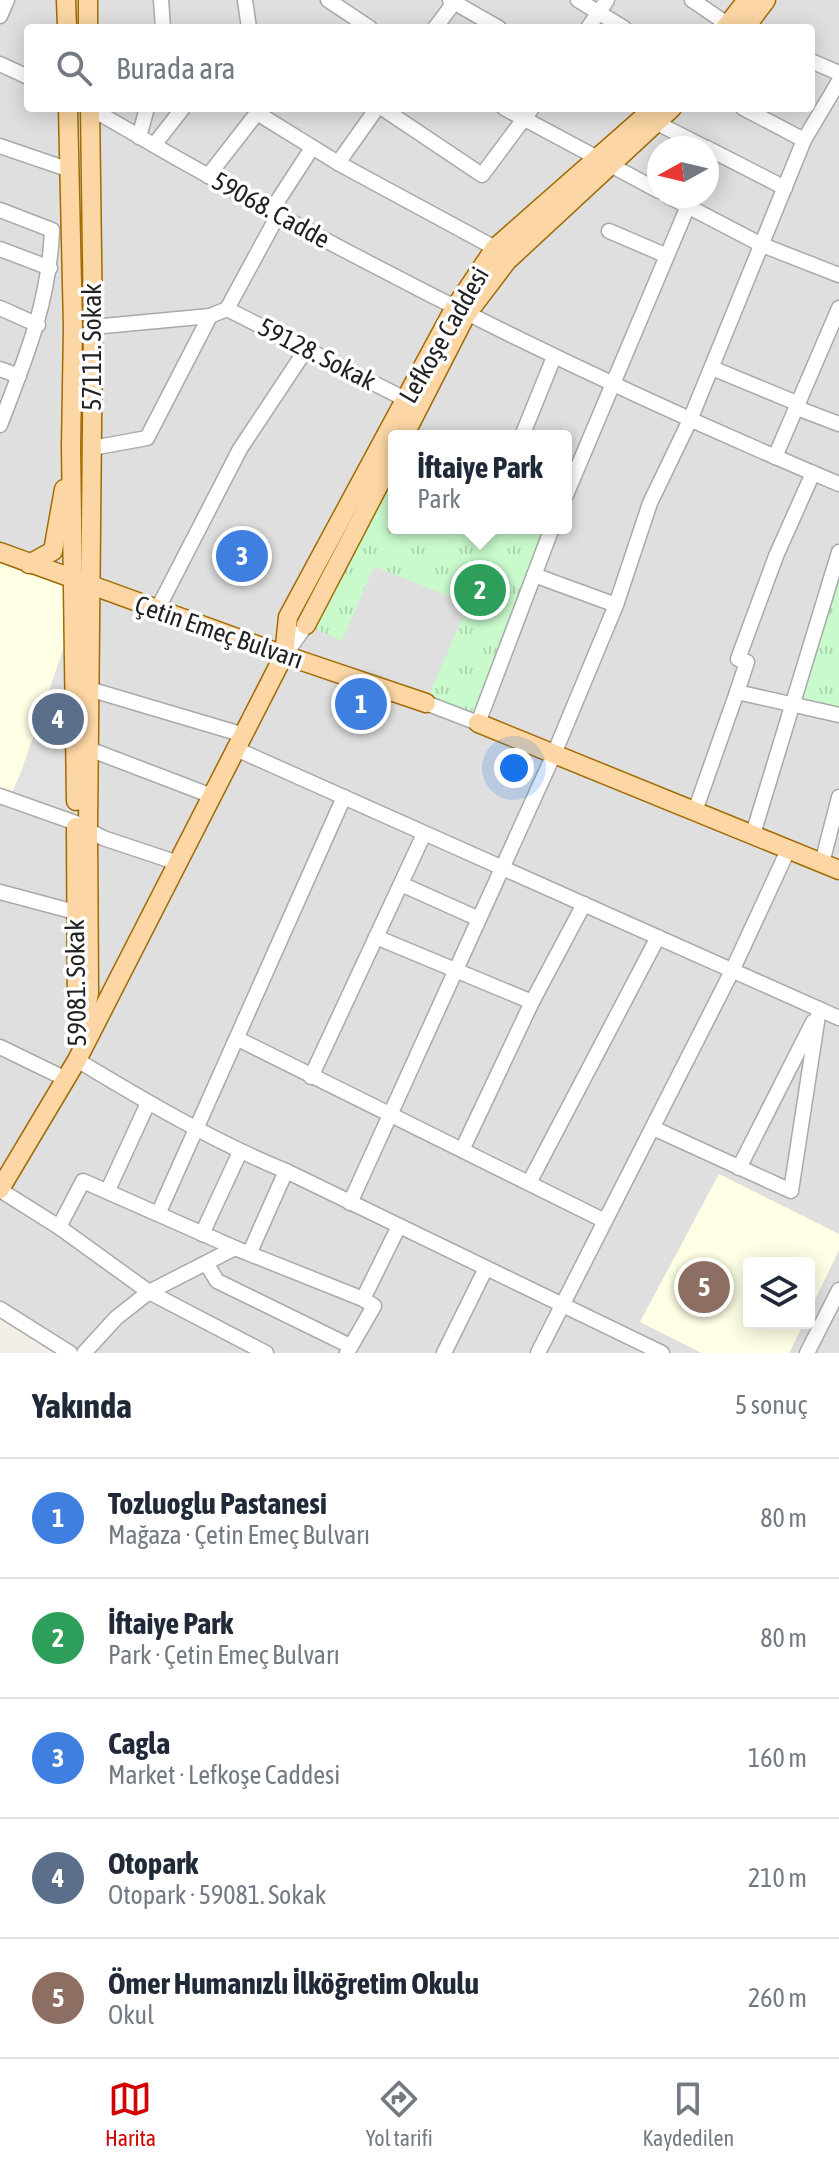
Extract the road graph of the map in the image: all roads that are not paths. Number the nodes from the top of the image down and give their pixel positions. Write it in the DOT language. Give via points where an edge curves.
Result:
graph roads {
  1 [pos="7,0"];
  2 [pos="66,0"];
  3 [pos="88,0"];
  4 [pos="161,0"];
  5 [pos="245,0"];
  6 [pos="328,0"];
  7 [pos="578,0"];
  8 [pos="692,0"];
  9 [pos="747,0"];
  10 [pos="766,0"];
  11 [pos="454,1"];
  12 [pos="603,6"];
  13 [pos="0,16"];
  14 [pos="67,24"];
  15 [pos="88,24"];
  16 [pos="163,24"];
  17 [pos="249,24"];
  18 [pos="364,24"];
  19 [pos="438,24"];
  20 [pos="492,24"];
  21 [pos="591,24"];
  22 [pos="620,24"];
  23 [pos="728,24"];
  24 [pos="734,24"];
  25 [pos="736,24"];
  26 [pos="815,63"];
  27 [pos="0,64"];
  28 [pos="839,73"];
  29 [pos="24,75"];
  30 [pos="839,81"];
  31 [pos="68,112"];
  32 [pos="90,112"];
  33 [pos="97,112"];
  34 [pos="146,112"];
  35 [pos="180,112"];
  36 [pos="256,112"];
  37 [pos="261,112"];
  38 [pos="376,112"];
  39 [pos="385,112"];
  40 [pos="751,112"];
  41 [pos="528,114"];
  42 [pos="648,114"];
  43 [pos="686,136"];
  44 [pos="139,137"];
  45 [pos="804,140"];
  46 [pos="154,145"];
  47 [pos="0,146"];
  48 [pos="312,148"];
  49 [pos="719,154"];
  50 [pos="338,163"];
  51 [pos="604,163"];
  52 [pos="70,170"];
  53 [pos="208,176"];
  54 [pos="647,185"];
  55 [pos="785,188"];
  56 [pos="687,208"];
  57 [pos="692,208"];
  58 [pos="0,210"];
  59 [pos="275,213"];
  60 [pos="609,231"];
  61 [pos="762,245"];
  62 [pos="495,248"];
  63 [pos="0,249"];
  64 [pos="665,255"];
  65 [pos="50,268"];
  66 [pos="839,275"];
  67 [pos="0,308"];
  68 [pos="839,308"];
  69 [pos="227,309"];
  70 [pos="460,312"];
  71 [pos="210,316"];
  72 [pos="38,325"];
  73 [pos="93,327"];
  74 [pos="307,348"];
  75 [pos="554,357"];
  76 [pos="712,368"];
  77 [pos="0,369"];
  78 [pos="19,376"];
  79 [pos="613,384"];
  80 [pos="407,400"];
  81 [pos="798,406"];
  82 [pos="690,420"];
  83 [pos="839,424"];
  84 [pos="0,425"];
  85 [pos="391,430"];
  86 [pos="407,430"];
  87 [pos="524,430"];
  88 [pos="388,435"];
  89 [pos="71,447"];
  90 [pos="92,448"];
  91 [pos="775,457"];
  92 [pos="388,468"];
  93 [pos="813,473"];
  94 [pos="572,481"];
  95 [pos="839,484"];
  96 [pos="550,534"];
  97 [pos="0,552"];
  98 [pos="839,552"];
  99 [pos="29,564"];
  100 [pos="534,575"];
  101 [pos="82,583"];
  102 [pos="616,605"];
  103 [pos="157,610"];
  104 [pos="306,625"];
  105 [pos="284,655"];
  106 [pos="89,689"];
  107 [pos="737,692"];
  108 [pos="426,703"];
  109 [pos="791,703"];
  110 [pos="839,715"];
  111 [pos="478,723"];
  112 [pos="240,742"];
  113 [pos="89,749"];
  114 [pos="554,754"];
  115 [pos="0,796"];
  116 [pos="212,796"];
  117 [pos="344,797"];
  118 [pos="839,797"];
  119 [pos="695,811"];
  120 [pos="82,825"];
  121 [pos="424,834"];
  122 [pos="753,834"];
  123 [pos="789,848"];
  124 [pos="178,863"];
  125 [pos="830,866"];
  126 [pos="501,868"];
  127 [pos="401,884"];
  128 [pos="0,892"];
  129 [pos="584,904"];
  130 [pos="75,912"];
  131 [pos="479,919"];
  132 [pos="376,937"];
  133 [pos="658,937"];
  134 [pos="455,971"];
  135 [pos="732,971"];
  136 [pos="532,1002"];
  137 [pos="819,1009"];
  138 [pos="839,1018"];
  139 [pos="238,1039"];
  140 [pos="0,1047"];
  141 [pos="77,1060"];
  142 [pos="311,1077"];
  143 [pos="66,1079"];
  144 [pos="148,1103"];
  145 [pos="390,1115"];
  146 [pos="196,1127"];
  147 [pos="653,1128"];
  148 [pos="462,1150"];
  149 [pos="240,1152"];
  150 [pos="739,1168"];
  151 [pos="286,1171"];
  152 [pos="529,1183"];
  153 [pos="0,1189"];
  154 [pos="108,1190"];
  155 [pos="350,1203"];
  156 [pos="159,1212"];
  157 [pos="605,1221"];
  158 [pos="399,1226"];
  159 [pos="59,1227"];
  160 [pos="202,1234"];
  161 [pos="242,1250"];
  162 [pos="206,1263"];
  163 [pos="486,1268"];
  164 [pos="839,1290"];
  165 [pos="149,1292"];
  166 [pos="363,1299"];
  167 [pos="563,1306"];
  168 [pos="0,1309"];
  169 [pos="349,1349"];
  170 [pos="70,1353"];
  171 [pos="84,1353"];
  172 [pos="266,1353"];
  173 [pos="444,1353"];
  174 [pos="538,1353"];
  175 [pos="662,1353"];
  176 [pos="807,1353"];
  1 -- 13 [label="street"];
  2 -- 14 [label="main road"];
  3 -- 15 [label="main road"];
  4 -- 16 [label="street"];
  5 -- 17 [label="street"];
  6 -- 18 [label="street"];
  7 -- 12 [label="street"];
  8 -- 23 [label="street"];
  9 -- 24 [label="main road"];
  10 -- 25 [label="main road"];
  11 -- 19 [label="street"];
  11 -- 20 [label="street"];
  12 -- 21 [label="street"];
  12 -- 22 [label="street"];
  26 -- 28 [label="street"];
  27 -- 29 [label="street"];
  30 -- 45 [label="street"];
  31 -- 52 [label="main road"];
  32 -- 73 [label="main road, 57111. Sokak"];
  33 -- 44 [label="street, 59068. Cadde"];
  34 -- 44 [label="street"];
  35 -- 46 [label="street"];
  36 -- 53 [label="street"];
  37 -- 48 [label="street"];
  38 -- 50 [label="street"];
  39 -- 41 [label="street" via="482,175"];
  40 -- 45 [label="street"];
  41 -- 51 [label="street"];
  42 -- 43 [label="street"];
  42 -- 51 [label="main road, Lefkoşe Caddesi"];
  44 -- 46 [label="street, 59068. Cadde"];
  45 -- 55 [label="street"];
  46 -- 53 [label="street, 59068. Cadde"];
  47 -- 52 [label="street"];
  48 -- 50 [label="street"];
  48 -- 59 [label="street"];
  49 -- 55 [label="street"];
  50 -- 62 [label="street"];
  51 -- 54 [label="street"];
  51 -- 62 [label="main road, Lefkoşe Caddesi"];
  51 -- 70 [label="main road, Lefkoşe Caddesi"];
  52 -- 89 [label="main road"];
  53 -- 59 [label="street, 59068. Cadde"];
  55 -- 61 [label="street"];
  56 -- 64 [label="street"];
  57 -- 61 [label="street"];
  58 -- 65 [label="street" via="52,230"];
  59 -- 69 [label="street"];
  59 -- 70 [label="street, 59068. Cadde"];
  60 -- 64 [label="street"];
  61 -- 66 [label="street"];
  61 -- 76 [label="street"];
  62 -- 70 [label="main road, Lefkoşe Caddesi"];
  63 -- 65 [label="street"];
  64 -- 79 [label="street"];
  65 -- 72 [label="street"];
  67 -- 72 [label="street"];
  68 -- 81 [label="street"];
  69 -- 71 [label="street"];
  69 -- 74 [label="street, 59128. Sokak"];
  70 -- 75 [label="street, 59068. Cadde"];
  70 -- 80 [label="main road, Lefkoşe Caddesi"];
  70 -- 86 [label="main road, Lefkoşe Caddesi"];
  71 -- 73 [label="street"];
  71 -- 90 [label="street" via="147,438"];
  72 -- 78 [label="street"];
  73 -- 90 [label="main road, 57111. Sokak"];
  74 -- 80 [label="street, 59128. Sokak"];
  74 -- 103 [label="street" via="234,459"];
  75 -- 79 [label="street, 59068. Cadde"];
  75 -- 87 [label="street"];
  76 -- 81 [label="street"];
  76 -- 82 [label="street"];
  77 -- 78 [label="street"];
  78 -- 84 [label="street"];
  79 -- 82 [label="street, 59068. Cadde"];
  79 -- 94 [label="street"];
  80 -- 85 [label="main road, Lefkoşe Caddesi"];
  81 -- 83 [label="street"];
  81 -- 91 [label="street"];
  82 -- 91 [label="street, 59068. Cadde"];
  82 -- 102 [label="street" via="650,503"];
  88 -- 105 [label="main road, Lefkoşe Caddesi" via="288,617"];
  89 -- 99 [label="main road" via="53,551"];
  89 -- 101 [label="main road"];
  90 -- 101 [label="main road, 57111. Sokak"];
  91 -- 93 [label="street, 59068. Cadde"];
  92 -- 104 [label="main road, Lefkoşe Caddesi"];
  93 -- 95 [label="street, 59068. Cadde"];
  93 -- 107 [label="street" via="738,659 747,662"];
  96 -- 100 [label="street"];
  97 -- 99 [label="main road, Çetin Emeç Bulvarı"];
  98 -- 109 [label="street"];
  99 -- 101 [label="main road, Çetin Emeç Bulvarı"];
  100 -- 102 [label="street"];
  100 -- 111 [label="street"];
  101 -- 103 [label="main road, Çetin Emeç Bulvarı"];
  101 -- 106 [label="main road, 59081. Sokak"];
  101 -- 120 [label="main road, 59081. Sokak"];
  102 -- 114 [label="street"];
  103 -- 105 [label="main road, Çetin Emeç Bulvarı"];
  104 -- 105 [label="street, Lefkoşe Caddesi"];
  105 -- 108 [label="main road, Çetin Emeç Bulvarı"];
  105 -- 112 [label="main road, Lefkoşe Caddesi"];
  106 -- 112 [label="street"];
  106 -- 113 [label="main road, 59081. Sokak"];
  107 -- 109 [label="street"];
  107 -- 119 [label="street"];
  108 -- 111 [label="street, Çetin Emeç Bulvarı"];
  109 -- 110 [label="street"];
  109 -- 122 [label="street"];
  111 -- 114 [label="main road, Çetin Emeç Bulvarı"];
  112 -- 116 [label="main road, Lefkoşe Caddesi"];
  112 -- 117 [label="street"];
  113 -- 116 [label="street"];
  113 -- 120 [label="main road, 59081. Sokak"];
  114 -- 119 [label="main road, Çetin Emeç Bulvarı"];
  114 -- 126 [label="street"];
  115 -- 120 [label="street"];
  116 -- 124 [label="main road, Lefkoşe Caddesi"];
  117 -- 121 [label="street"];
  117 -- 139 [label="street"];
  118 -- 125 [label="street"];
  119 -- 122 [label="main road, Çetin Emeç Bulvarı"];
  120 -- 124 [label="street" via="103,838"];
  120 -- 130 [label="main road, 59081. Sokak"];
  120 -- 141 [label="main road, 59081. Sokak" via="89,993"];
  121 -- 126 [label="street"];
  121 -- 127 [label="street"];
  122 -- 123 [label="main road, Çetin Emeç Bulvarı"];
  123 -- 125 [label="main road, Çetin Emeç Bulvarı"];
  123 -- 135 [label="street"];
  124 -- 141 [label="main road, Lefkoşe Caddesi"];
  126 -- 129 [label="street"];
  126 -- 131 [label="street"];
  127 -- 131 [label="street"];
  127 -- 132 [label="street"];
  128 -- 130 [label="street"];
  129 -- 133 [label="street"];
  129 -- 136 [label="street"];
  130 -- 141 [label="main road, 59081. Sokak"];
  131 -- 134 [label="street"];
  132 -- 134 [label="street"];
  132 -- 142 [label="street"];
  133 -- 135 [label="street"];
  133 -- 152 [label="street"];
  134 -- 136 [label="street"];
  134 -- 145 [label="street"];
  135 -- 137 [label="street"];
  135 -- 147 [label="street"];
  136 -- 148 [label="street"];
  137 -- 138 [label="street"];
  137 -- 150 [label="street"];
  137 -- 150 [label="street" via="791,1191"];
  139 -- 142 [label="street"];
  139 -- 146 [label="street"];
  140 -- 143 [label="street"];
  141 -- 143 [label="main road, Lefkoşe Caddesi"];
  141 -- 144 [label="street"];
  142 -- 145 [label="street"];
  143 -- 153 [label="main road, Lefkoşe Caddesi"];
  144 -- 146 [label="street"];
  144 -- 154 [label="street"];
  145 -- 148 [label="street"];
  145 -- 155 [label="street"];
  146 -- 149 [label="street"];
  146 -- 156 [label="street"];
  147 -- 150 [label="street"];
  147 -- 157 [label="street"];
  148 -- 152 [label="street"];
  149 -- 151 [label="street"];
  149 -- 160 [label="street"];
  151 -- 155 [label="street"];
  151 -- 161 [label="street"];
  152 -- 157 [label="street"];
  153 -- 159 [label="street"];
  154 -- 156 [label="street"];
  154 -- 159 [label="street" via="83,1181"];
  155 -- 158 [label="street"];
  156 -- 160 [label="street"];
  157 -- 167 [label="street"];
  158 -- 163 [label="street"];
  158 -- 166 [label="street"];
  159 -- 165 [label="street"];
  160 -- 161 [label="street"];
  161 -- 162 [label="street"];
  161 -- 166 [label="street"];
  162 -- 165 [label="street"];
  162 -- 169 [label="street" via="217,1281"];
  163 -- 167 [label="street"];
  163 -- 173 [label="street"];
  164 -- 176 [label="street"];
  165 -- 171 [label="street"];
  165 -- 172 [label="street"];
  166 -- 169 [label="street" via="374,1306"];
  167 -- 174 [label="street"];
  167 -- 175 [label="street"];
  168 -- 170 [label="street"];
}
